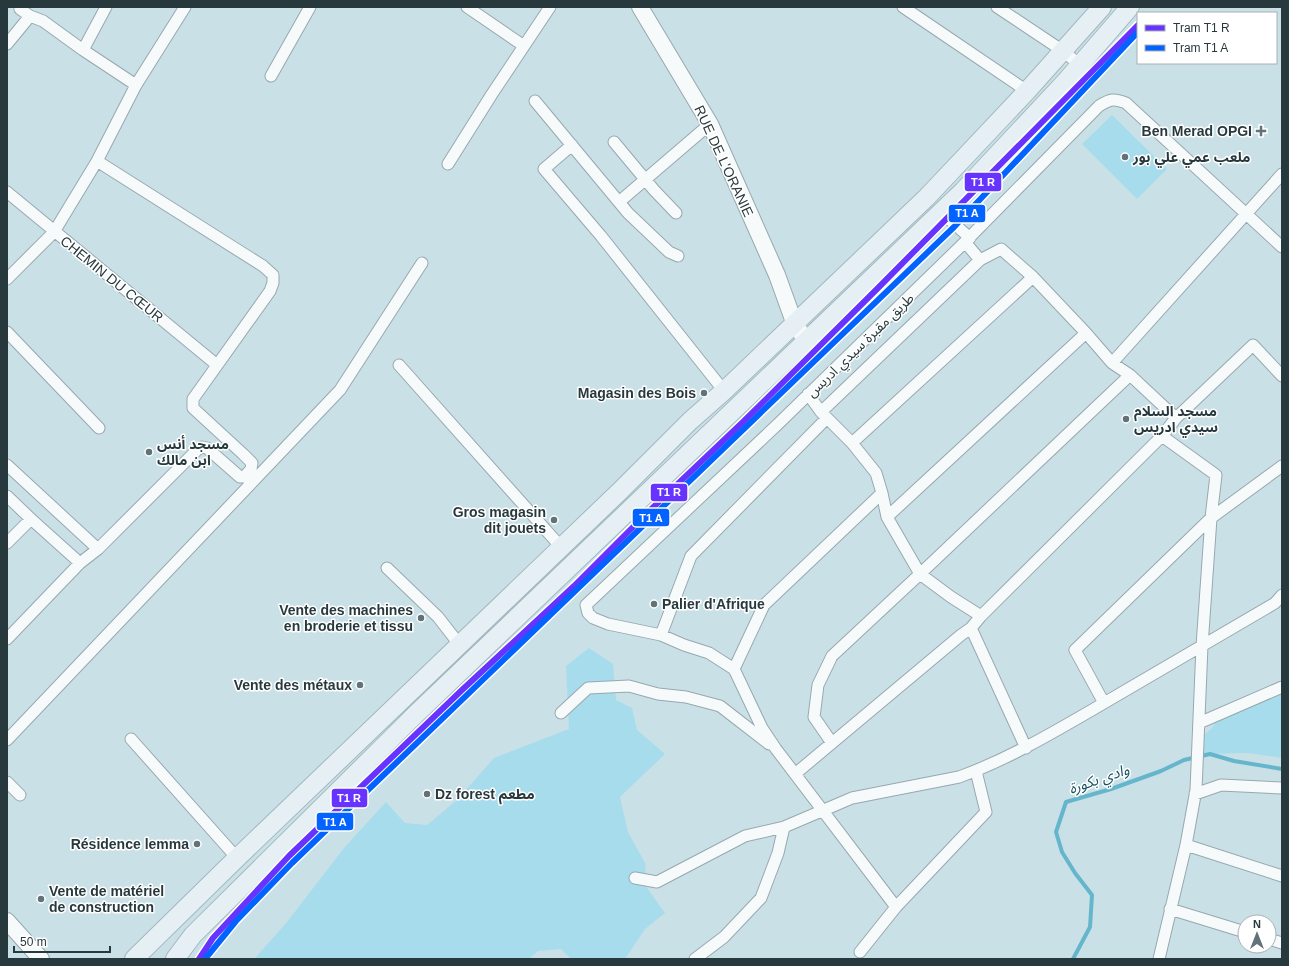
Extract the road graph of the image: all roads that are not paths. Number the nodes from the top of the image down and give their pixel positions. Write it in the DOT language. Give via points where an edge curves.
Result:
graph roads {
  1 [pos="21,7"];
  2 [pos="106,7"];
  3 [pos="185,7"];
  4 [pos="310,7"];
  5 [pos="467,7"];
  6 [pos="549,7"];
  7 [pos="640,7"];
  8 [pos="903,7"];
  9 [pos="997,7"];
  10 [pos="1130,7"];
  11 [pos="1098,8"];
  12 [pos="30,16"];
  13 [pos="7,44"];
  14 [pos="524,46"];
  15 [pos="83,50"];
  16 [pos="1063,51"];
  17 [pos="1080,65"];
  18 [pos="271,76"];
  19 [pos="136,85"];
  20 [pos="1027,91"];
  21 [pos="535,101"];
  22 [pos="710,124"];
  23 [pos="614,142"];
  24 [pos="572,145"];
  25 [pos="97,161"];
  26 [pos="448,164"];
  27 [pos="1282,174"];
  28 [pos="646,179"];
  29 [pos="7,192"];
  30 [pos="619,202"];
  31 [pos="941,212"];
  32 [pos="676,213"];
  33 [pos="1246,213"];
  34 [pos="54,232"];
  35 [pos="967,240"];
  36 [pos="1282,247"];
  37 [pos="678,256"];
  38 [pos="980,260"];
  39 [pos="422,263"];
  40 [pos="1033,277"];
  41 [pos="7,279"];
  42 [pos="794,322"];
  43 [pos="7,332"];
  44 [pos="1086,333"];
  45 [pos="806,341"];
  46 [pos="1112,363"];
  47 [pos="217,365"];
  48 [pos="398,365"];
  49 [pos="1130,375"];
  50 [pos="1282,376"];
  51 [pos="724,391"];
  52 [pos="808,394"];
  53 [pos="824,415"];
  54 [pos="1176,418"];
  55 [pos="99,428"];
  56 [pos="1162,436"];
  57 [pos="852,443"];
  58 [pos="7,465"];
  59 [pos="1282,466"];
  60 [pos="882,493"];
  61 [pos="7,496"];
  62 [pos="887,517"];
  63 [pos="1211,518"];
  64 [pos="31,519"];
  65 [pos="7,543"];
  66 [pos="561,547"];
  67 [pos="98,549"];
  68 [pos="80,563"];
  69 [pos="387,568"];
  70 [pos="920,574"];
  71 [pos="1282,595"];
  72 [pos="981,616"];
  73 [pos="971,628"];
  74 [pos="661,635"];
  75 [pos="7,639"];
  76 [pos="459,644"];
  77 [pos="1202,646"];
  78 [pos="734,669"];
  79 [pos="1282,687"];
  80 [pos="1104,703"];
  81 [pos="561,712"];
  82 [pos="1199,723"];
  83 [pos="131,739"];
  84 [pos="7,740"];
  85 [pos="832,743"];
  86 [pos="1026,748"];
  87 [pos="776,750"];
  88 [pos="976,771"];
  89 [pos="795,774"];
  90 [pos="7,782"];
  91 [pos="1282,788"];
  92 [pos="1196,792"];
  93 [pos="20,795"];
  94 [pos="822,810"];
  95 [pos="784,827"];
  96 [pos="1186,844"];
  97 [pos="237,858"];
  98 [pos="1282,876"];
  99 [pos="635,878"];
  100 [pos="896,907"];
  101 [pos="1170,909"];
  102 [pos="7,921"];
  103 [pos="1237,930"];
  104 [pos="860,952"];
  105 [pos="41,959"];
  106 [pos="134,959"];
  107 [pos="175,959"];
  108 [pos="695,959"];
  109 [pos="1159,959"];
  1 -- 12 [label="street" via="20,9"];
  2 -- 15 [label="street"];
  3 -- 19 [label="street"];
  4 -- 18 [label="street"];
  5 -- 14 [label="street"];
  6 -- 14 [label="street"];
  7 -- 22 [label="street, RUE DE L'ORANIE"];
  8 -- 20 [label="street"];
  9 -- 16 [label="street"];
  10 -- 17 [label="main road"];
  11 -- 16 [label="main road"];
  12 -- 13 [label="street"];
  12 -- 15 [label="street" via="43,21"];
  14 -- 26 [label="street"];
  15 -- 19 [label="street"];
  16 -- 17 [label="street"];
  16 -- 20 [label="main road"];
  17 -- 31 [label="main road"];
  19 -- 25 [label="street"];
  20 -- 42 [label="main road" via="927,196"];
  21 -- 24 [label="street"];
  22 -- 28 [label="street"];
  22 -- 42 [label="street, RUE DE L'ORANIE" via="777,275"];
  23 -- 28 [label="street"];
  24 -- 30 [label="street"];
  24 -- 51 [label="street" via="544,168 602,236"];
  25 -- 34 [label="street"];
  25 -- 47 [label="street" via="263,266 273,275 270,291"];
  27 -- 33 [label="street"];
  28 -- 30 [label="street"];
  28 -- 32 [label="street"];
  29 -- 34 [label="street, CHEMIN DU CŒUR"];
  30 -- 37 [label="street" via="669,252"];
  31 -- 35 [label="street"];
  31 -- 45 [label="main road"];
  33 -- 35 [label="street, طريق مقبرة سيدي ادريس" via="1126,103 1109,100 1099,106"];
  33 -- 36 [label="street"];
  33 -- 46 [label="street"];
  34 -- 41 [label="street"];
  34 -- 47 [label="street, CHEMIN DU CŒUR"];
  35 -- 38 [label="street"];
  35 -- 52 [label="street, طريق مقبرة سيدي ادريس"];
  38 -- 40 [label="street" via="1001,249"];
  38 -- 53 [label="street"];
  39 -- 84 [label="street" via="340,390"];
  40 -- 44 [label="street"];
  40 -- 57 [label="street"];
  42 -- 45 [label="street, RUE DE L'ORANIE"];
  42 -- 51 [label="main road"];
  43 -- 55 [label="street"];
  44 -- 46 [label="street"];
  44 -- 62 [label="street"];
  45 -- 107 [label="main road" via="417,713 193,935"];
  46 -- 49 [label="street"];
  47 -- 67 [label="street" via="193,399 193,408 243,454 252,464 251,469 244,477 240,477 207,448 198,450"];
  48 -- 66 [label="street"];
  49 -- 54 [label="street"];
  49 -- 70 [label="street"];
  50 -- 54 [label="street" via="1253,345"];
  51 -- 66 [label="main road"];
  52 -- 53 [label="street"];
  52 -- 74 [label="street, طريق مقبرة سيدي ادريس" via="586,605 588,613 593,618 608,624"];
  53 -- 57 [label="street"];
  53 -- 74 [label="street" via="691,556"];
  54 -- 56 [label="street"];
  56 -- 63 [label="street" via="1216,475"];
  56 -- 72 [label="street"];
  57 -- 60 [label="street" via="876,473"];
  58 -- 67 [label="street"];
  59 -- 63 [label="street"];
  60 -- 62 [label="street"];
  60 -- 78 [label="street" via="764,605"];
  61 -- 64 [label="street"];
  62 -- 70 [label="street"];
  63 -- 77 [label="street"];
  63 -- 80 [label="street" via="1075,650"];
  64 -- 65 [label="street"];
  64 -- 68 [label="street"];
  66 -- 76 [label="main road"];
  67 -- 68 [label="street"];
  68 -- 75 [label="street"];
  69 -- 76 [label="street" via="438,617"];
  70 -- 72 [label="street"];
  70 -- 85 [label="street" via="832,656 818,685 814,717"];
  71 -- 77 [label="street" via="1275,602"];
  72 -- 73 [label="street"];
  73 -- 85 [label="street"];
  73 -- 86 [label="street"];
  74 -- 78 [label="street" via="709,653"];
  76 -- 97 [label="main road"];
  77 -- 80 [label="street"];
  77 -- 82 [label="street"];
  78 -- 87 [label="street" via="762,728"];
  79 -- 82 [label="street"];
  80 -- 86 [label="street"];
  81 -- 87 [label="street" via="588,688 629,686 720,706"];
  82 -- 92 [label="street"];
  83 -- 97 [label="street"];
  85 -- 89 [label="street"];
  86 -- 88 [label="street"];
  87 -- 89 [label="street"];
  88 -- 94 [label="street" via="959,777 852,798"];
  88 -- 100 [label="street" via="986,812"];
  89 -- 94 [label="street"];
  90 -- 93 [label="street"];
  91 -- 92 [label="street" via="1221,785"];
  92 -- 96 [label="street"];
  94 -- 95 [label="street"];
  94 -- 100 [label="street"];
  95 -- 99 [label="street" via="745,836 657,882"];
  95 -- 108 [label="street" via="778,853 761,898 724,937"];
  96 -- 98 [label="street"];
  96 -- 101 [label="street"];
  97 -- 106 [label="main road"];
  100 -- 104 [label="street"];
  101 -- 103 [label="street"];
  101 -- 109 [label="street"];
  102 -- 105 [label="street"];
}
